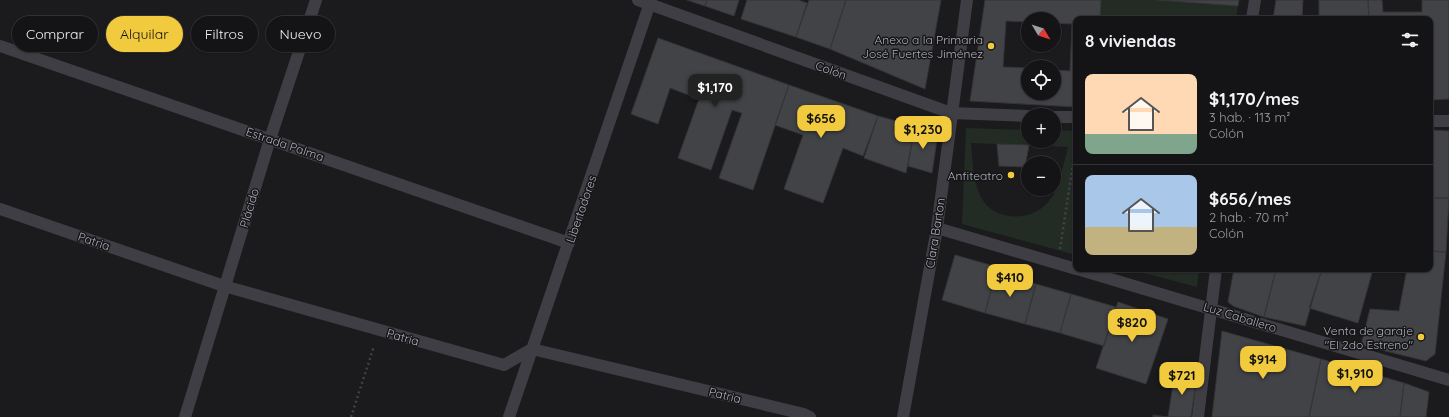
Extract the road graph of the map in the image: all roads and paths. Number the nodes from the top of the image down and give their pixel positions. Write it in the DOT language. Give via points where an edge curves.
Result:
graph roads {
  1 [pos="316,0"];
  2 [pos="967,0"];
  3 [pos="1254,0"];
  4 [pos="647,1"];
  5 [pos="1252,16"];
  6 [pos="0,46"];
  7 [pos="952,113"];
  8 [pos="1021,116"];
  9 [pos="1061,117"];
  10 [pos="1073,117"];
  11 [pos="1433,121"];
  12 [pos="1449,121"];
  13 [pos="270,139"];
  14 [pos="1073,164"];
  15 [pos="0,208"];
  16 [pos="937,228"];
  17 [pos="569,243"];
  18 [pos="1058,263"];
  19 [pos="1073,268"];
  20 [pos="1086,272"];
  21 [pos="1216,272"];
  22 [pos="224,286"];
  23 [pos="1210,308"];
  24 [pos="379,330"];
  25 [pos="532,349"];
  26 [pos="1449,380"];
  27 [pos="185,417"];
  28 [pos="351,417"];
  29 [pos="509,417"];
  30 [pos="810,417"];
  31 [pos="903,417"];
  32 [pos="1198,417"];
  1 -- 13 [label="street, Plácido"];
  2 -- 7 [label="street, Clara Barton"];
  3 -- 5 [label="street"];
  4 -- 7 [label="street, Colón"];
  4 -- 17 [label="street, Libertadores"];
  6 -- 13 [label="street, Estrada Palma"];
  7 -- 8 [label="street, Colón"];
  7 -- 16 [label="street, Clara Barton"];
  9 -- 10 [label="street"];
  11 -- 12 [label="street"];
  13 -- 17 [label="street, Estrada Palma"];
  13 -- 22 [label="street, Plácido"];
  14 -- 18 [label="path"];
  15 -- 22 [label="street, Patria"];
  16 -- 18 [label="street, Luz Caballero"];
  16 -- 31 [label="street, Clara Barton"];
  17 -- 25 [label="street, Libertadores"];
  18 -- 19 [label="street, Luz Caballero"];
  20 -- 23 [label="street, Luz Caballero"];
  21 -- 23 [label="street"];
  22 -- 24 [label="street, Patria"];
  22 -- 27 [label="street, Plácido"];
  23 -- 26 [label="street, Luz Caballero"];
  23 -- 32 [label="street"];
  24 -- 25 [label="street, Patria" via="504,365"];
  24 -- 28 [label="path"];
  25 -- 29 [label="street, Libertadores"];
  25 -- 30 [label="street, Patria"];
}
